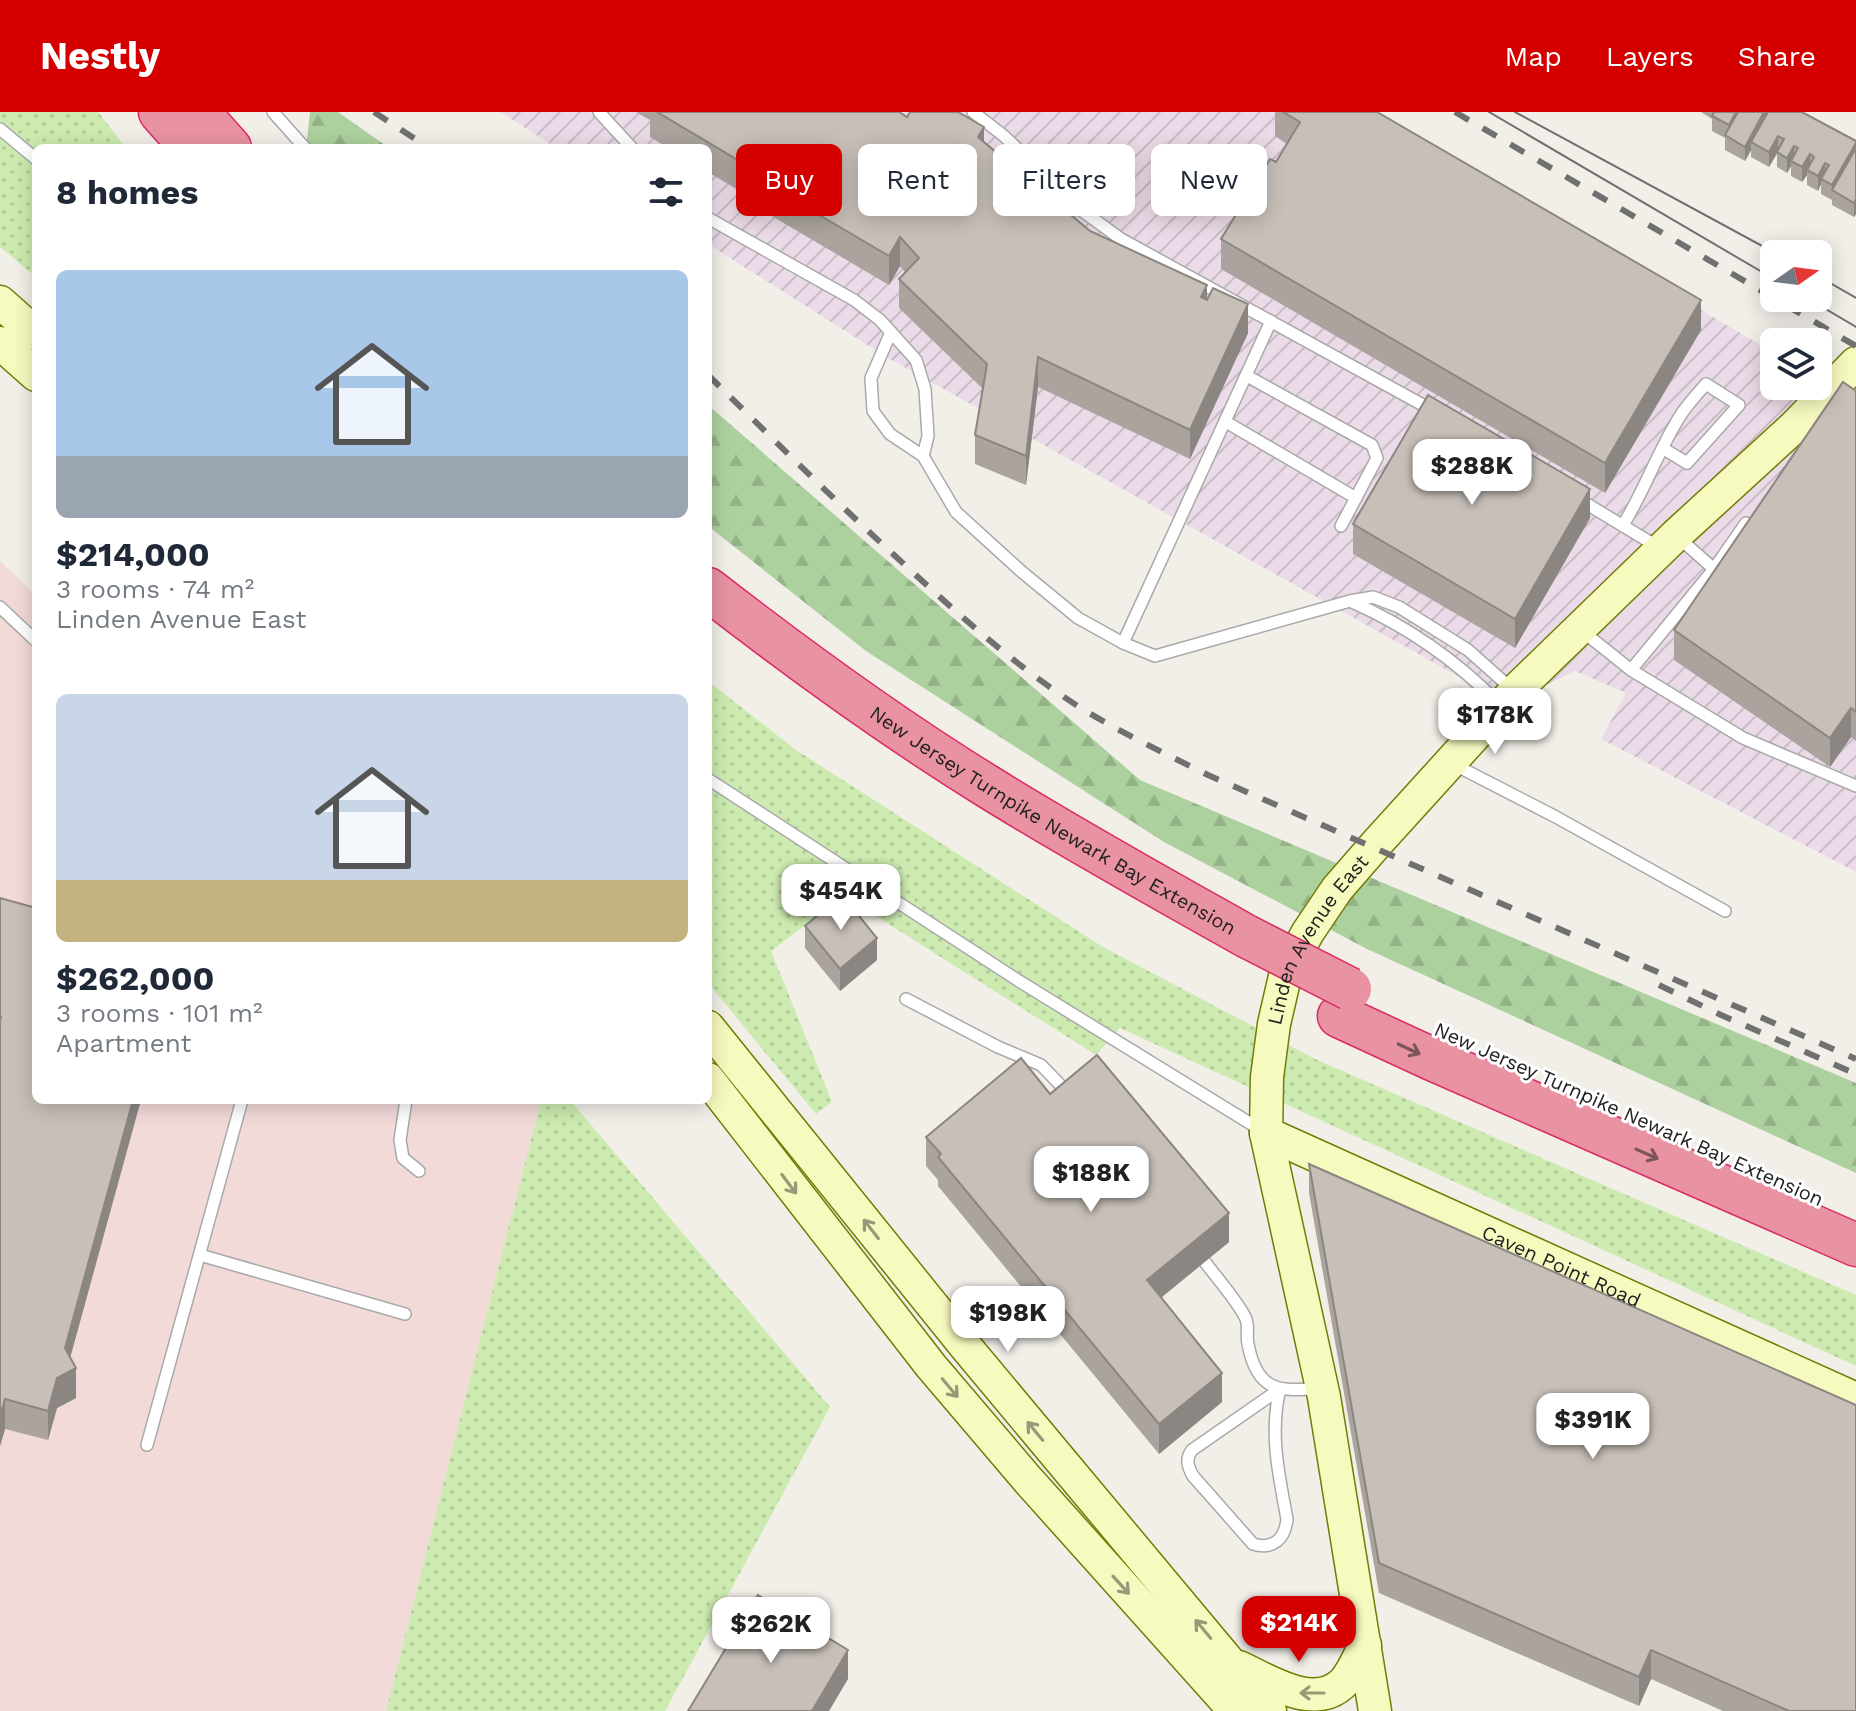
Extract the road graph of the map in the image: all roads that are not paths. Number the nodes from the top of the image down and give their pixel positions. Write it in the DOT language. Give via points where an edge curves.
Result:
graph roads {
  1 [pos="160,112"];
  2 [pos="198,112"];
  3 [pos="273,112"];
  4 [pos="599,112"];
  5 [pos="973,112"];
  6 [pos="0,129"];
  7 [pos="188,144"];
  8 [pos="226,144"];
  9 [pos="301,144"];
  10 [pos="628,144"];
  11 [pos="32,156"];
  12 [pos="712,220"];
  13 [pos="0,302"];
  14 [pos="1271,321"];
  15 [pos="32,330"];
  16 [pos="891,332"];
  17 [pos="0,343"];
  18 [pos="1856,363"];
  19 [pos="32,371"];
  20 [pos="1247,376"];
  21 [pos="1443,416"];
  22 [pos="1226,422"];
  23 [pos="1664,449"];
  24 [pos="923,456"];
  25 [pos="1571,494"];
  26 [pos="1356,498"];
  27 [pos="1746,523"];
  28 [pos="1623,525"];
  29 [pos="1341,526"];
  30 [pos="1669,542"];
  31 [pos="1714,569"];
  32 [pos="712,592"];
  33 [pos="1350,601"];
  34 [pos="0,607"];
  35 [pos="712,626"];
  36 [pos="1581,630"];
  37 [pos="32,637"];
  38 [pos="1123,643"];
  39 [pos="1631,670"];
  40 [pos="1509,699"];
  41 [pos="1450,763"];
  42 [pos="712,782"];
  43 [pos="1856,786"];
  44 [pos="1725,911"];
  45 [pos="1241,950"];
  46 [pos="906,999"];
  47 [pos="1345,1002"];
  48 [pos="712,1032"];
  49 [pos="712,1084"];
  50 [pos="1076,1102"];
  51 [pos="241,1104"];
  52 [pos="405,1104"];
  53 [pos="1266,1133"];
  54 [pos="419,1171"];
  55 [pos="1856,1214"];
  56 [pos="1856,1245"];
  57 [pos="200,1255"];
  58 [pos="1205,1262"];
  59 [pos="405,1314"];
  60 [pos="1322,1388"];
  61 [pos="1280,1389"];
  62 [pos="1856,1399"];
  63 [pos="147,1445"];
  64 [pos="1365,1645"];
  65 [pos="1232,1664"];
  66 [pos="1235,1711"];
  67 [pos="1270,1711"];
  68 [pos="1375,1711"];
  1 -- 7 [label="highway"];
  2 -- 8 [label="highway"];
  3 -- 9 [label="lane"];
  4 -- 10 [label="lane"];
  5 -- 14 [label="lane" via="1081,210 1121,239"];
  6 -- 11 [label="lane"];
  12 -- 16 [label="lane" via="854,300"];
  13 -- 15 [label="street"];
  14 -- 20 [label="lane"];
  14 -- 21 [label="lane"];
  16 -- 24 [label="lane" via="916,360 925,389 928,436"];
  16 -- 24 [label="lane" via="871,378 873,411 890,434"];
  17 -- 19 [label="street"];
  18 -- 30 [label="street, Linden Avenue East"];
  20 -- 22 [label="lane"];
  20 -- 26 [label="lane" via="1372,445 1377,458"];
  22 -- 26 [label="lane"];
  22 -- 38 [label="lane"];
  23 -- 23 [label="lane" via="1706,384 1739,405 1687,463"];
  23 -- 28 [label="lane"];
  24 -- 38 [label="lane" via="956,512 1078,618"];
  25 -- 28 [label="lane"];
  26 -- 29 [label="lane"];
  27 -- 31 [label="lane"];
  28 -- 30 [label="lane"];
  30 -- 31 [label="lane"];
  30 -- 36 [label="street, Linden Avenue East"];
  31 -- 39 [label="lane"];
  32 -- 45 [label="highway, New Jersey Turnpike Newark Bay Extension" via="878,714"];
  33 -- 38 [label="lane" via="1155,656"];
  33 -- 40 [label="lane"];
  33 -- 40 [label="lane" via="1373,597 1399,607 1468,650"];
  34 -- 37 [label="lane"];
  35 -- 45 [label="highway, New Jersey Turnpike Newark Bay Extension" via="980,816 1099,887"];
  36 -- 39 [label="lane"];
  36 -- 40 [label="street, Linden Avenue East"];
  39 -- 43 [label="lane" via="1743,738"];
  40 -- 41 [label="street, Linden Avenue East"];
  41 -- 44 [label="lane"];
  41 -- 53 [label="street, Linden Avenue East" via="1337,889 1286,972 1267,1077"];
  42 -- 53 [label="lane"];
  45 -- 47 [label="highway, New Jersey Turnpike Newark Bay Extension"];
  46 -- 50 [label="lane" via="1041,1065"];
  47 -- 55 [label="highway, New Jersey Turnpike Newark Bay Extension" via="1479,1049"];
  47 -- 56 [label="highway, New Jersey Turnpike Newark Bay Extension, one-way" via="1432,1059"];
  65 -- 48 [label="street, one-way" via="966,1347"];
  49 -- 66 [label="street, one-way" via="931,1366"];
  51 -- 57 [label="lane"];
  52 -- 54 [label="lane" via="403,1158"];
  53 -- 60 [label="street, Linden Avenue East"];
  53 -- 62 [label="street, Caven Point Road"];
  57 -- 59 [label="lane"];
  57 -- 63 [label="lane"];
  58 -- 61 [label="lane" via="1247,1320 1255,1368 1268,1385"];
  60 -- 61 [label="lane"];
  60 -- 64 [label="street, Linden Avenue East"];
  61 -- 61 [label="lane" via="1188,1456 1193,1476 1261,1547 1273,1545 1286,1530 1274,1439"];
  64 -- 65 [label="street, one-way" via="1345,1681 1331,1692 1295,1692"];
  64 -- 68 [label="street, Linden Avenue East"];
  65 -- 67 [label="street"];
}
